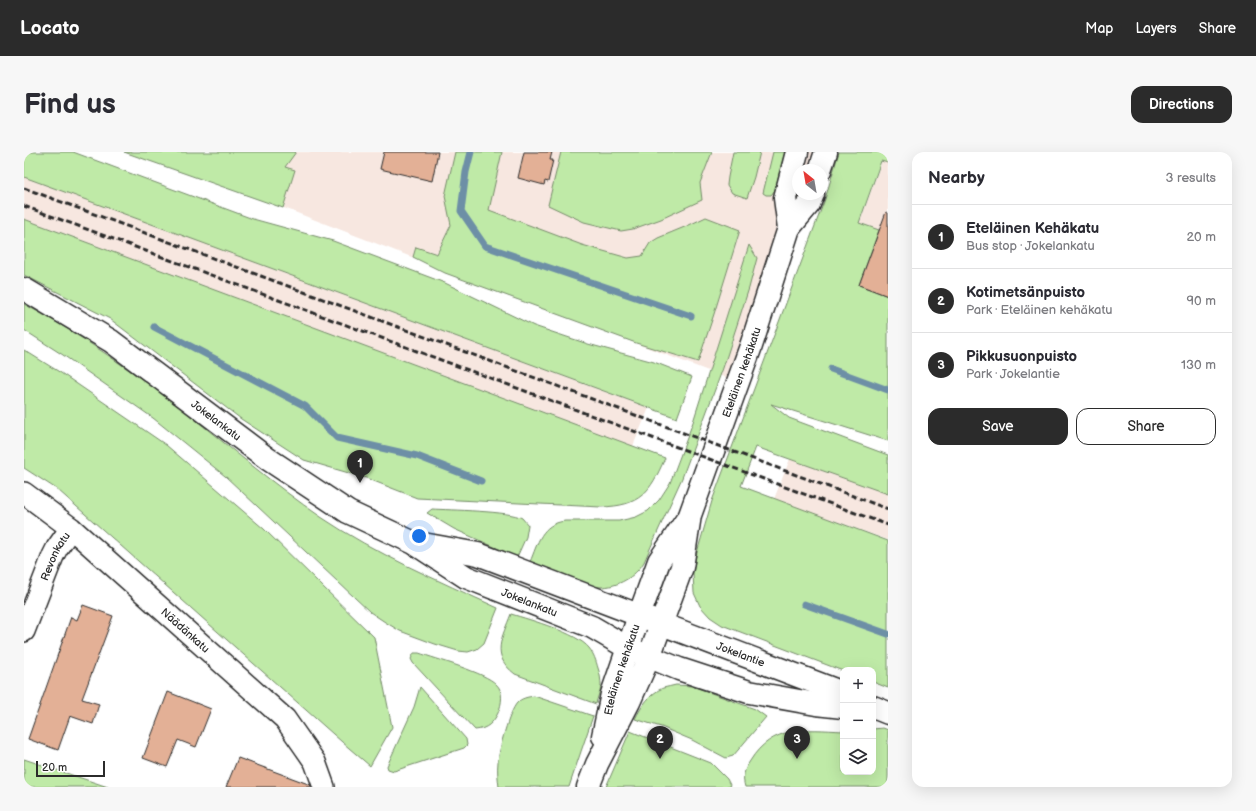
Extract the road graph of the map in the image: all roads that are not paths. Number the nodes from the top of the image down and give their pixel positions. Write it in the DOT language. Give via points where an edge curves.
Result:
graph roads {
  1 [pos="797,152"];
  2 [pos="826,152"];
  3 [pos="822,164"];
  4 [pos="811,200"];
  5 [pos="789,228"];
  6 [pos="24,289"];
  7 [pos="24,493"];
  8 [pos="690,515"];
  9 [pos="71,528"];
  10 [pos="414,543"];
  11 [pos="639,616"];
  12 [pos="661,624"];
  13 [pos="24,631"];
  14 [pos="628,648"];
  15 [pos="649,657"];
  16 [pos="840,692"];
  17 [pos="840,707"];
  18 [pos="597,764"];
  19 [pos="324,787"];
  20 [pos="588,787"];
  1 -- 5 [label="street, Eteläinen kehäkatu" via="785,198"];
  2 -- 3 [label="street"];
  4 -- 5 [label="street, Eteläinen kehäkatu"];
  5 -- 8 [label="street, Eteläinen kehäkatu" via="751,346"];
  6 -- 10 [label="street, Jokelankatu" via="111,341 268,459 348,512"];
  7 -- 9 [label="street, Näädänkatu"];
  8 -- 11 [label="street, Eteläinen kehäkatu" via="659,561"];
  8 -- 12 [label="street, Eteläinen kehäkatu" via="682,567"];
  9 -- 13 [label="street, Revonkatu" via="53,556"];
  9 -- 19 [label="street, Näädänkatu" via="285,719 315,762"];
  10 -- 11 [label="street, Jokelankatu" via="478,554"];
  10 -- 14 [label="street, Jokelankatu" via="466,577 592,627"];
  11 -- 12 [label="street, Jokelantie"];
  11 -- 14 [label="street, Eteläinen kehäkatu"];
  12 -- 15 [label="street, Eteläinen kehäkatu"];
  12 -- 16 [label="street, Jokelantie"];
  14 -- 15 [label="street, Jokelankatu"];
  14 -- 18 [label="street, Eteläinen kehäkatu" via="612,694"];
  15 -- 17 [label="street" via="749,692"];
  15 -- 18 [label="street, Eteläinen kehäkatu"];
  18 -- 20 [label="street, Eteläinen kehäkatu"];
}
